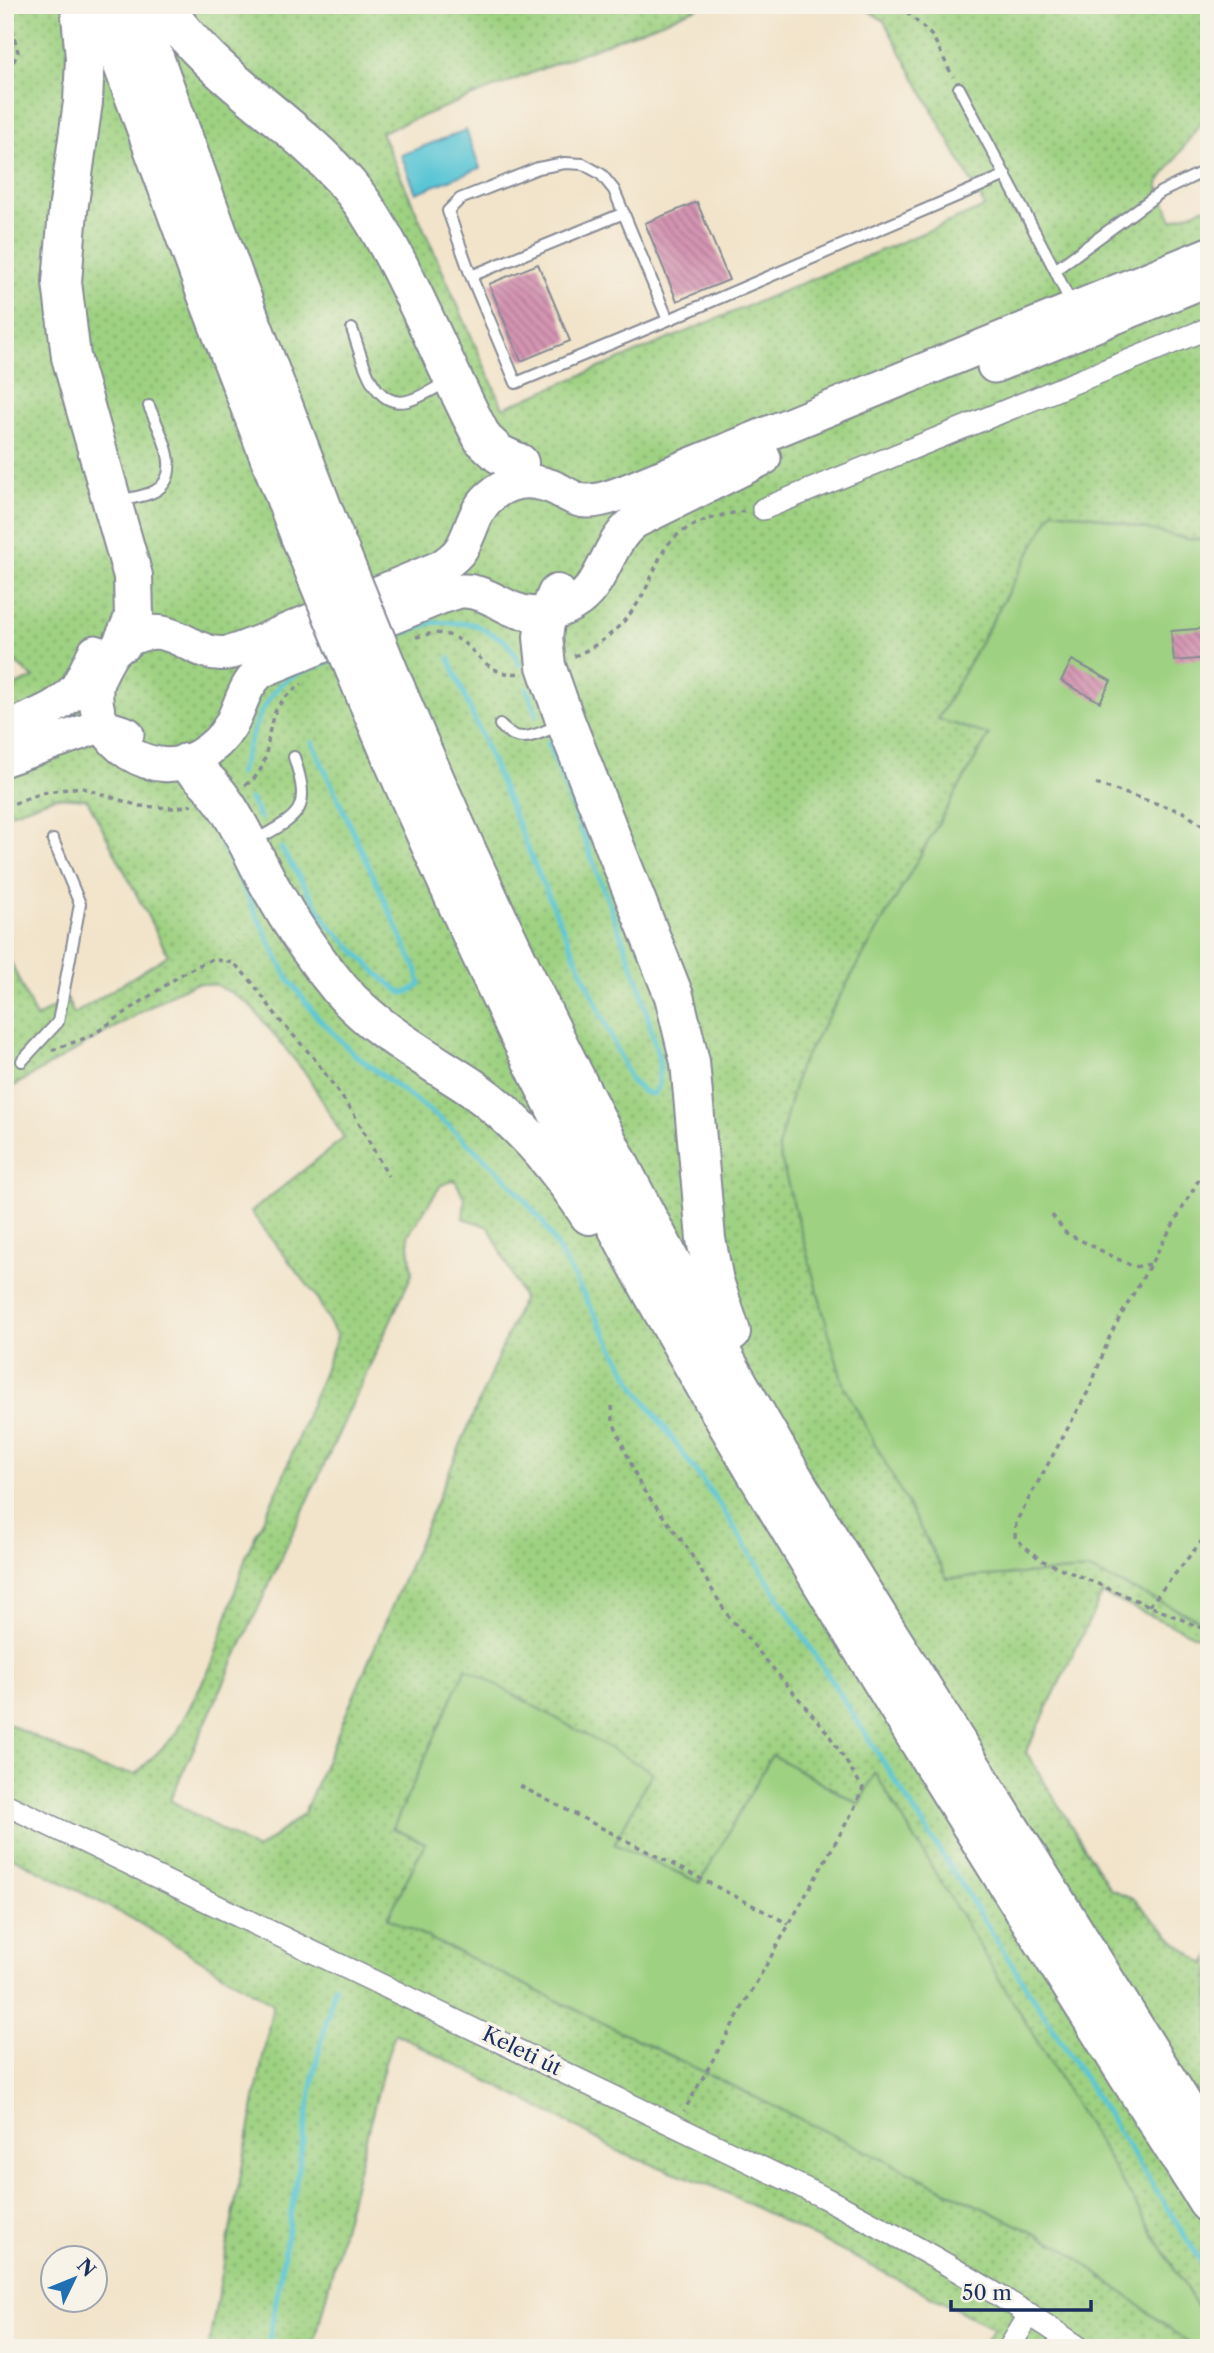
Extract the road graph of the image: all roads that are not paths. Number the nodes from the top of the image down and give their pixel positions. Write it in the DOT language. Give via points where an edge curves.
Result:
graph roads {
  1 [pos="80,5"];
  2 [pos="101,5"];
  3 [pos="135,5"];
  4 [pos="163,5"];
  5 [pos="959,88"];
  6 [pos="1209,169"];
  7 [pos="1006,175"];
  8 [pos="624,213"];
  9 [pos="1209,254"];
  10 [pos="1055,270"];
  11 [pos="471,276"];
  12 [pos="1209,279"];
  13 [pos="1073,309"];
  14 [pos="668,320"];
  15 [pos="1209,328"];
  16 [pos="352,329"];
  17 [pos="453,379"];
  18 [pos="149,406"];
  19 [pos="759,448"];
  20 [pos="519,463"];
  21 [pos="581,494"];
  22 [pos="112,503"];
  23 [pos="763,509"];
  24 [pos="314,531"];
  25 [pos="605,543"];
  26 [pos="552,605"];
  27 [pos="128,630"];
  28 [pos="381,693"];
  29 [pos="80,695"];
  30 [pos="566,723"];
  31 [pos="500,725"];
  32 [pos="5,729"];
  33 [pos="110,734"];
  34 [pos="5,742"];
  35 [pos="294,757"];
  36 [pos="5,759"];
  37 [pos="186,763"];
  38 [pos="5,769"];
  39 [pos="53,840"];
  40 [pos="248,844"];
  41 [pos="22,1061"];
  42 [pos="677,1335"];
  43 [pos="821,1525"];
  44 [pos="5,1804"];
  45 [pos="1209,2147"];
  46 [pos="1209,2204"];
  47 [pos="1030,2314"];
  48 [pos="1009,2348"];
  49 [pos="1080,2348"];
  1 -- 22 [label="highway" via="83,102 62,282 71,357"];
  2 -- 24 [label="highway" via="205,290"];
  3 -- 24 [label="highway" via="230,267"];
  4 -- 17 [label="highway" via="200,49 324,158 349,186 383,235"];
  5 -- 7 [label="lane"];
  6 -- 10 [label="lane" via="1161,192"];
  7 -- 10 [label="lane"];
  7 -- 14 [label="lane"];
  8 -- 11 [label="lane"];
  8 -- 11 [label="lane" via="601,174 583,164 538,169 460,199 448,211"];
  8 -- 14 [label="lane"];
  9 -- 13 [label="main road"];
  10 -- 13 [label="lane"];
  11 -- 14 [label="lane" via="516,383"];
  12 -- 19 [label="main road"];
  13 -- 19 [label="main road"];
  15 -- 23 [label="street"];
  16 -- 17 [label="lane" via="373,384 386,399 397,403 412,400"];
  17 -- 20 [label="highway" via="483,439 499,454"];
  18 -- 22 [label="lane" via="170,473 153,492"];
  19 -- 21 [label="main road" via="598,500"];
  19 -- 25 [label="main road"];
  20 -- 21 [label="main road" via="549,468 566,477"];
  20 -- 27 [label="main road" via="493,472 477,485 464,500 440,549 420,562 229,637 158,615"];
  21 -- 25 [label="main road"];
  21 -- 27 [label="main road" via="524,481 502,488 483,503 460,551 441,567 226,653 208,652 172,634"];
  22 -- 27 [label="highway" via="133,576"];
  24 -- 28 [label="highway, bridge"];
  25 -- 26 [label="main road" via="599,576 587,592 568,607"];
  26 -- 30 [label="highway" via="543,637 546,666"];
  26 -- 33 [label="main road" via="486,578 456,579 248,663 229,682 215,717 195,741 161,749"];
  26 -- 37 [label="main road" via="511,609 463,591 281,662 252,678 230,726 214,746"];
  27 -- 29 [label="main road" via="118,626 101,642 76,688"];
  28 -- 42 [label="highway" via="431,849 501,999"];
  28 -- 43 [label="highway" via="444,803 598,1122"];
  29 -- 32 [label="main road"];
  29 -- 33 [label="main road"];
  29 -- 34 [label="main road" via="81,706 65,717"];
  30 -- 31 [label="lane" via="520,738"];
  30 -- 43 [label="highway" via="654,942 685,1033 706,1238 720,1300 731,1334 794,1453"];
  33 -- 36 [label="main road" via="70,735"];
  33 -- 37 [label="main road" via="137,759"];
  33 -- 38 [label="main road"];
  35 -- 40 [label="lane" via="302,783 302,805 284,824"];
  37 -- 40 [label="highway" via="223,796"];
  39 -- 41 [label="lane" via="80,904 58,1022"];
  40 -- 42 [label="highway" via="307,950 343,992 374,1021 472,1088 539,1147"];
  42 -- 46 [label="highway" via="792,1535 967,1821"];
  43 -- 45 [label="highway"];
  44 -- 47 [label="street, Keleti út" via="823,2197"];
  47 -- 48 [label="street"];
  47 -- 49 [label="street, Keleti út"];
}
